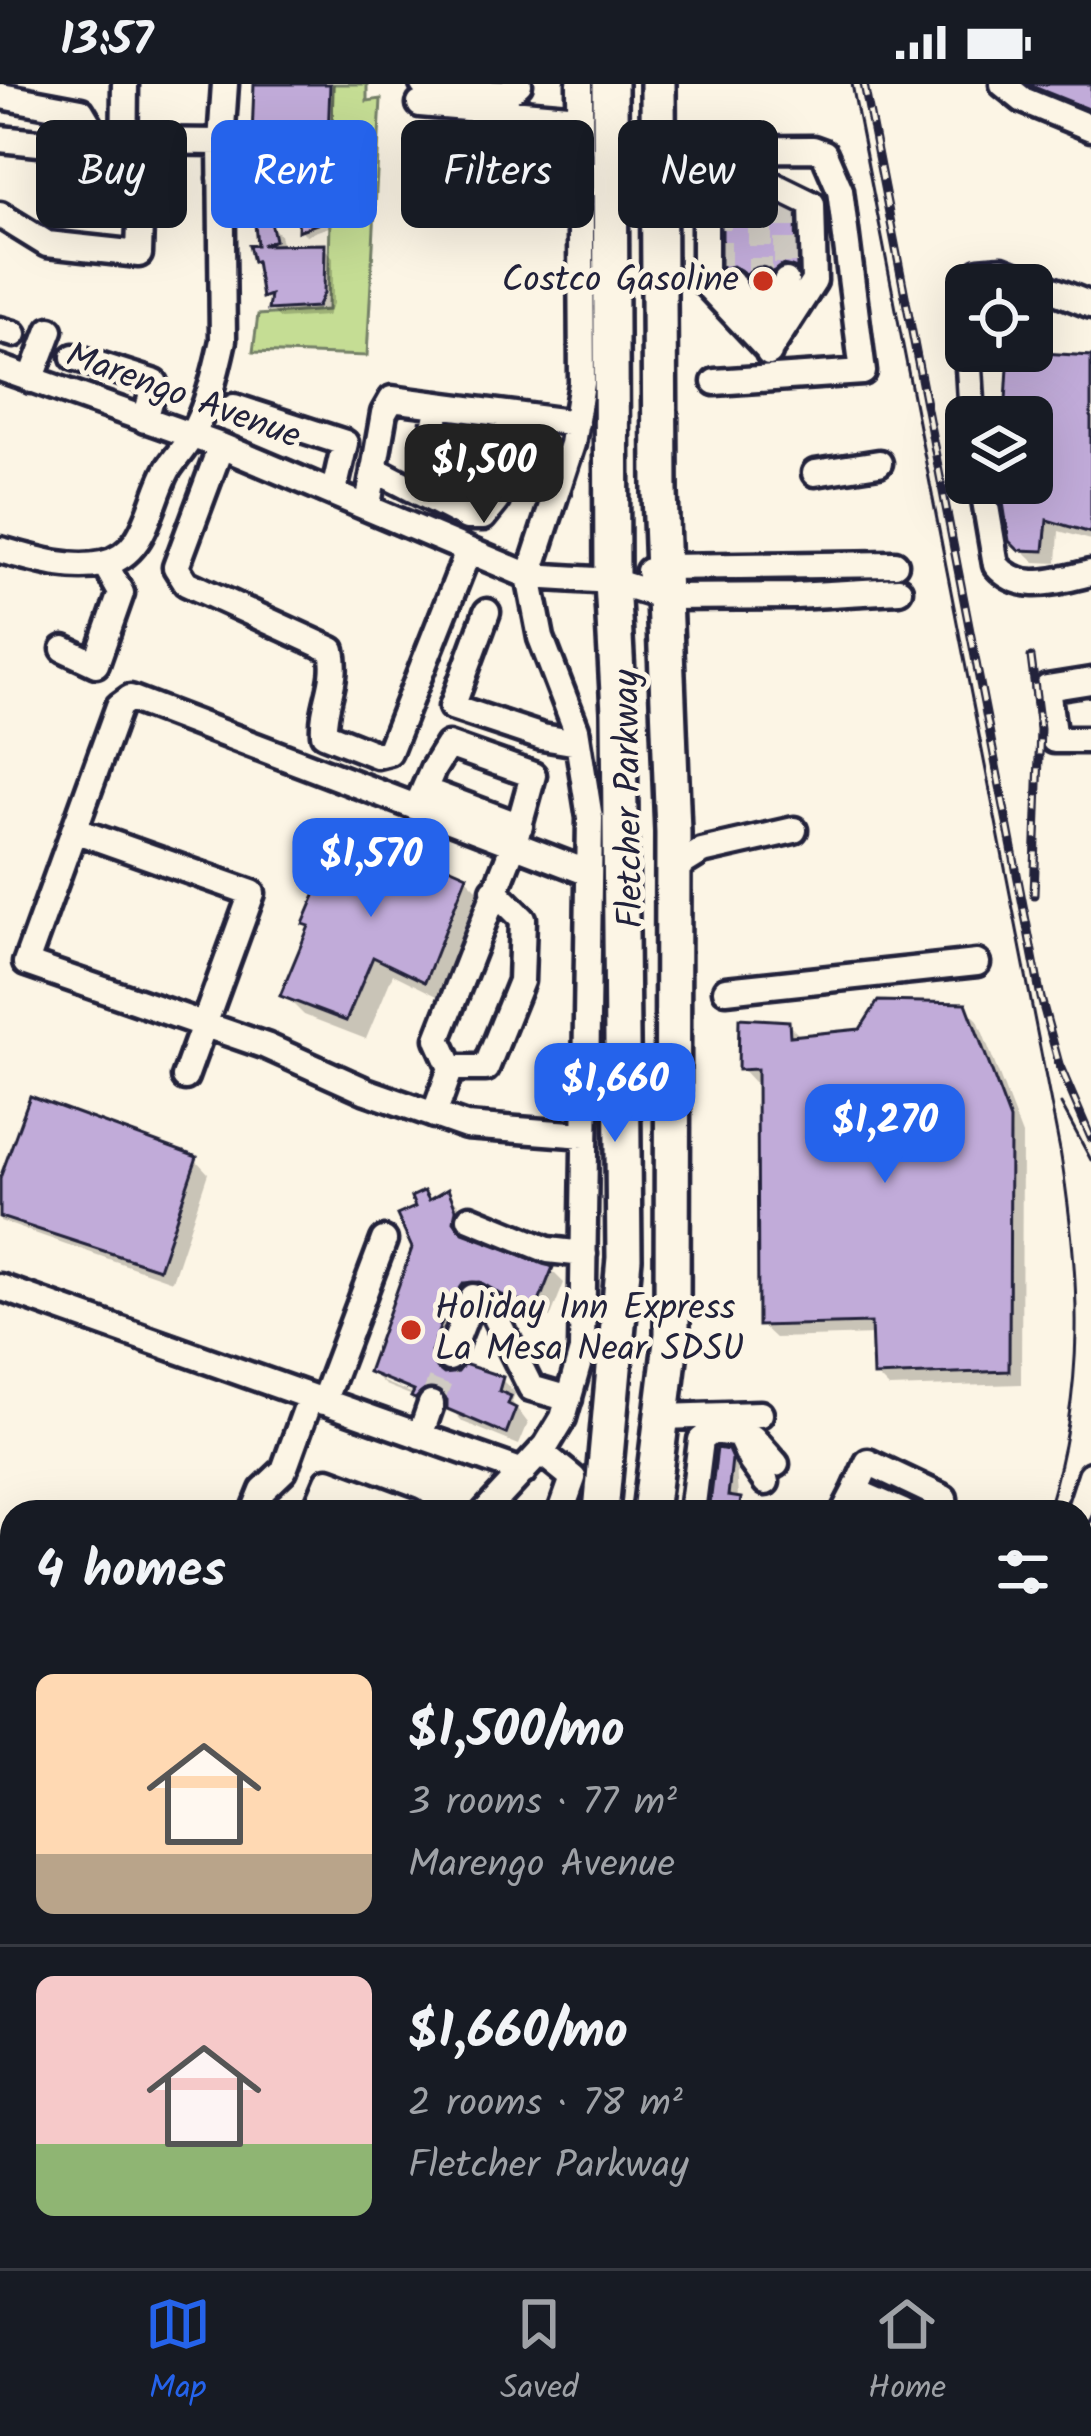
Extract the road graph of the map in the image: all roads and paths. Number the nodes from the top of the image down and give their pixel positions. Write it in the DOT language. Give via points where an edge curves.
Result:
graph roads {
  1 [pos="125,84"];
  2 [pos="224,84"];
  3 [pos="518,84"];
  4 [pos="580,84"];
  5 [pos="610,84"];
  6 [pos="658,84"];
  7 [pos="1003,84"];
  8 [pos="421,94"];
  9 [pos="2,96"];
  10 [pos="580,118"];
  11 [pos="90,120"];
  12 [pos="117,120"];
  13 [pos="222,120"];
  14 [pos="659,120"];
  15 [pos="1091,128"];
  16 [pos="0,139"];
  17 [pos="36,143"];
  18 [pos="778,150"];
  19 [pos="778,203"];
  20 [pos="0,214"];
  21 [pos="140,228"];
  22 [pos="222,228"];
  23 [pos="581,228"];
  24 [pos="661,228"];
  25 [pos="705,228"];
  26 [pos="1053,290"];
  27 [pos="1091,305"];
  28 [pos="50,330"];
  29 [pos="769,351"];
  30 [pos="74,357"];
  31 [pos="0,368"];
  32 [pos="770,379"];
  33 [pos="31,380"];
  34 [pos="715,382"];
  35 [pos="439,405"];
  36 [pos="234,407"];
  37 [pos="505,414"];
  38 [pos="146,420"];
  39 [pos="576,423"];
  40 [pos="191,436"];
  41 [pos="221,446"];
  42 [pos="879,464"];
  43 [pos="374,469"];
  44 [pos="815,473"];
  45 [pos="334,491"];
  46 [pos="421,493"];
  47 [pos="986,504"];
  48 [pos="368,505"];
  49 [pos="0,550"];
  50 [pos="468,551"];
  51 [pos="105,564"];
  52 [pos="895,564"];
  53 [pos="1091,573"];
  54 [pos="529,576"];
  55 [pos="612,581"];
  56 [pos="664,582"];
  57 [pos="899,590"];
  58 [pos="487,612"];
  59 [pos="64,649"];
  60 [pos="1091,681"];
  61 [pos="1091,740"];
  62 [pos="578,743"];
  63 [pos="420,798"];
  64 [pos="74,830"];
  65 [pos="794,830"];
  66 [pos="517,835"];
  67 [pos="673,869"];
  68 [pos="589,873"];
  69 [pos="494,890"];
  70 [pos="977,963"];
  71 [pos="726,990"];
  72 [pos="205,1024"];
  73 [pos="451,1068"];
  74 [pos="185,1077"];
  75 [pos="434,1115"];
  76 [pos="585,1135"];
  77 [pos="470,1218"];
  78 [pos="384,1240"];
  79 [pos="584,1254"];
  80 [pos="0,1286"];
  81 [pos="449,1358"];
  82 [pos="568,1399"];
  83 [pos="317,1400"];
  84 [pos="431,1404"];
  85 [pos="760,1414"];
  86 [pos="662,1417"];
  87 [pos="420,1436"];
  88 [pos="541,1452"];
  89 [pos="771,1473"];
  90 [pos="515,1480"];
  91 [pos="259,1500"];
  92 [pos="320,1500"];
  93 [pos="379,1500"];
  94 [pos="496,1500"];
  95 [pos="517,1500"];
  96 [pos="565,1500"];
  97 [pos="602,1500"];
  98 [pos="652,1500"];
  99 [pos="694,1500"];
  100 [pos="850,1500"];
  101 [pos="944,1500"];
  1 -- 12 [label="street"];
  2 -- 13 [label="street"];
  3 -- 8 [label="street" via="507,94"];
  4 -- 10 [label="street"];
  5 -- 55 [label="main road, Fletcher Parkway"];
  6 -- 14 [label="main road, Fletcher Parkway"];
  7 -- 15 [label="street"];
  8 -- 10 [label="street"];
  9 -- 11 [label="street" via="81,111"];
  16 -- 17 [label="street"];
  18 -- 32 [label="street" via="824,153 840,190 863,372"];
  19 -- 29 [label="street" via="812,204 814,281"];
  20 -- 21 [label="street" via="47,244 139,254"];
  22 -- 40 [label="street" via="223,340"];
  23 -- 39 [label="street"];
  24 -- 56 [label="main road, Fletcher Parkway"];
  25 -- 29 [label="street" via="705,283"];
  26 -- 27 [label="street"];
  28 -- 33 [label="street"];
  29 -- 29 [label="street" via="759,282"];
  29 -- 32 [label="street"];
  30 -- 38 [label="street" via="154,383"];
  31 -- 33 [label="street, Marengo Avenue"];
  32 -- 34 [label="street"];
  33 -- 38 [label="street, Marengo Avenue"];
  35 -- 37 [label="street"];
  35 -- 43 [label="street" via="392,399"];
  35 -- 46 [label="street"];
  36 -- 45 [label="street" via="345,443"];
  37 -- 39 [label="street"];
  37 -- 46 [label="street" via="491,511 467,517"];
  38 -- 40 [label="street, Marengo Avenue"];
  39 -- 54 [label="street"];
  40 -- 41 [label="street, Marengo Avenue"];
  40 -- 51 [label="street" via="130,549"];
  41 -- 45 [label="street, Marengo Avenue"];
  41 -- 50 [label="street" via="176,568 186,584 332,650 337,672 324,734 377,755 389,752"];
  42 -- 44 [label="street"];
  43 -- 46 [label="street"];
  43 -- 48 [label="street"];
  45 -- 48 [label="street, Marengo Avenue"];
  47 -- 53 [label="street" via="1003,573 1031,585"];
  48 -- 50 [label="street, Marengo Avenue"];
  49 -- 51 [label="street" via="62,565"];
  50 -- 54 [label="street, Marengo Avenue"];
  51 -- 59 [label="street" via="121,592 96,664"];
  52 -- 56 [label="street"];
  54 -- 55 [label="street, Marengo Avenue"];
  54 -- 62 [label="street"];
  55 -- 56 [label="street, Marengo Avenue"];
  55 -- 97 [label="main road, Fletcher Parkway" via="624,1258"];
  56 -- 57 [label="street"];
  56 -- 67 [label="main road, Fletcher Parkway"];
  58 -- 62 [label="street" via="452,707"];
  60 -- 61 [label="street" via="1047,688 1054,740"];
  62 -- 68 [label="street"];
  63 -- 64 [label="street" via="130,698 119,706"];
  63 -- 66 [label="street"];
  63 -- 66 [label="street" via="448,746 533,775"];
  64 -- 72 [label="street" via="252,893"];
  64 -- 72 [label="street" via="26,963"];
  65 -- 67 [label="street" via="702,851"];
  66 -- 68 [label="street"];
  66 -- 69 [label="street"];
  67 -- 86 [label="main road, Fletcher Parkway" via="672,1334"];
  68 -- 76 [label="street"];
  69 -- 73 [label="street" via="438,1039"];
  69 -- 73 [label="street" via="523,919 521,981 486,1068"];
  70 -- 71 [label="street"];
  72 -- 74 [label="street"];
  72 -- 75 [label="street"];
  73 -- 75 [label="street"];
  75 -- 76 [label="street" via="466,1126"];
  76 -- 79 [label="street"];
  77 -- 79 [label="street" via="548,1250"];
  78 -- 83 [label="street"];
  79 -- 82 [label="street" via="582,1351"];
  80 -- 83 [label="street"];
  81 -- 82 [label="street" via="472,1298 490,1306 531,1388"];
  82 -- 88 [label="street"];
  83 -- 87 [label="street"];
  83 -- 91 [label="street" via="284,1470"];
  84 -- 87 [label="street"];
  85 -- 86 [label="street"];
  86 -- 98 [label="main road, Fletcher Parkway"];
  87 -- 90 [label="street"];
  88 -- 90 [label="street"];
  88 -- 96 [label="street" via="573,1478"];
  89 -- 99 [label="street" via="739,1436 713,1431 701,1440"];
  90 -- 94 [label="street"];
  90 -- 95 [label="street"];
  92 -- 93 [label="street" via="328,1481"];
  100 -- 101 [label="street" via="868,1462"];
}
